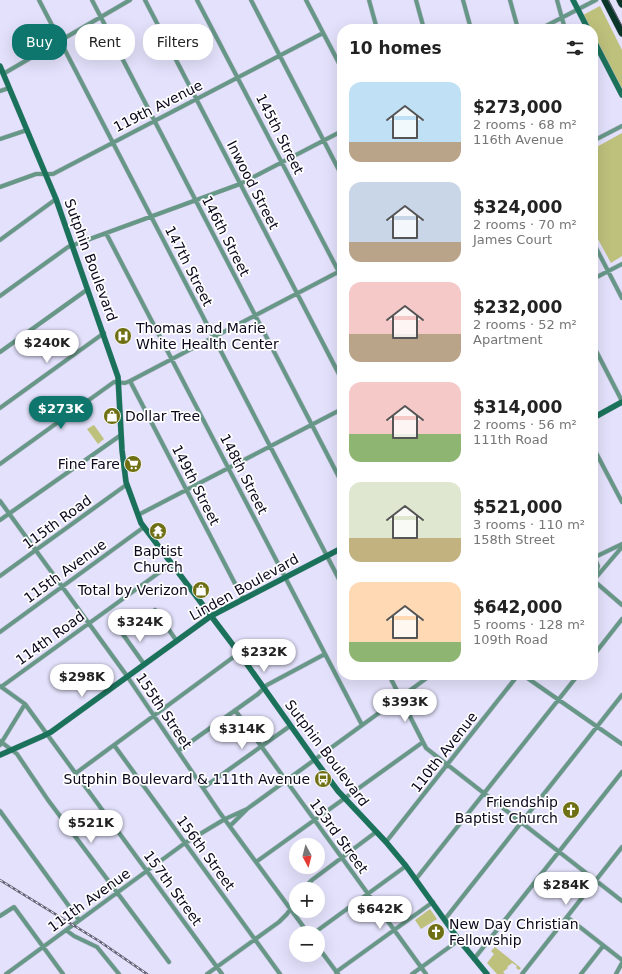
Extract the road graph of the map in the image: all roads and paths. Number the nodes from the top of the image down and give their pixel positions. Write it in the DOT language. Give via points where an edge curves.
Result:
graph roads {
  1 [pos="39,0"];
  2 [pos="92,0"];
  3 [pos="130,0"];
  4 [pos="144,0"];
  5 [pos="197,0"];
  6 [pos="251,0"];
  7 [pos="306,0"];
  8 [pos="369,0"];
  9 [pos="416,0"];
  10 [pos="463,0"];
  11 [pos="510,0"];
  12 [pos="557,0"];
  13 [pos="573,0"];
  14 [pos="620,0"];
  15 [pos="595,1"];
  16 [pos="605,1"];
  17 [pos="622,4"];
  18 [pos="578,10"];
  19 [pos="100,16"];
  20 [pos="562,18"];
  21 [pos="51,24"];
  22 [pos="376,24"];
  23 [pos="423,24"];
  24 [pos="470,24"];
  25 [pos="517,24"];
  26 [pos="550,24"];
  27 [pos="564,24"];
  28 [pos="585,24"];
  29 [pos="323,33"];
  30 [pos="622,33"];
  31 [pos="67,37"];
  32 [pos="598,49"];
  33 [pos="67,55"];
  34 [pos="280,56"];
  35 [pos="27,60"];
  36 [pos="337,60"];
  37 [pos="0,66"];
  38 [pos="3,74"];
  39 [pos="238,77"];
  40 [pos="9,88"];
  41 [pos="0,91"];
  42 [pos="622,95"];
  43 [pos="196,99"];
  44 [pos="154,121"];
  45 [pos="622,126"];
  46 [pos="27,130"];
  47 [pos="337,134"];
  48 [pos="598,138"];
  49 [pos="0,139"];
  50 [pos="324,141"];
  51 [pos="112,142"];
  52 [pos="282,163"];
  53 [pos="337,166"];
  54 [pos="46,174"];
  55 [pos="240,184"];
  56 [pos="0,187"];
  57 [pos="56,199"];
  58 [pos="196,201"];
  59 [pos="151,217"];
  60 [pos="106,233"];
  61 [pos="0,240"];
  62 [pos="73,246"];
  63 [pos="598,252"];
  64 [pos="622,264"];
  65 [pos="337,265"];
  66 [pos="608,271"];
  67 [pos="337,273"];
  68 [pos="598,276"];
  69 [pos="88,288"];
  70 [pos="297,294"];
  71 [pos="0,296"];
  72 [pos="622,298"];
  73 [pos="255,316"];
  74 [pos="104,333"];
  75 [pos="213,337"];
  76 [pos="0,352"];
  77 [pos="598,355"];
  78 [pos="171,359"];
  79 [pos="337,370"];
  80 [pos="130,381"];
  81 [pos="119,382"];
  82 [pos="622,401"];
  83 [pos="0,408"];
  84 [pos="337,412"];
  85 [pos="598,415"];
  86 [pos="312,425"];
  87 [pos="121,435"];
  88 [pos="270,446"];
  89 [pos="598,456"];
  90 [pos="0,464"];
  91 [pos="228,468"];
  92 [pos="337,473"];
  93 [pos="126,485"];
  94 [pos="186,490"];
  95 [pos="0,501"];
  96 [pos="622,502"];
  97 [pos="9,514"];
  98 [pos="138,515"];
  99 [pos="0,520"];
  100 [pos="144,527"];
  101 [pos="622,546"];
  102 [pos="36,550"];
  103 [pos="337,551"];
  104 [pos="598,555"];
  105 [pos="327,556"];
  106 [pos="171,564"];
  107 [pos="598,574"];
  108 [pos="337,575"];
  109 [pos="0,576"];
  110 [pos="285,578"];
  111 [pos="598,584"];
  112 [pos="62,587"];
  113 [pos="243,599"];
  114 [pos="622,605"];
  115 [pos="155,610"];
  116 [pos="211,616"];
  117 [pos="622,619"];
  118 [pos="89,623"];
  119 [pos="0,632"];
  120 [pos="122,633"];
  121 [pos="176,640"];
  122 [pos="598,650"];
  123 [pos="239,654"];
  124 [pos="325,654"];
  125 [pos="144,664"];
  126 [pos="127,676"];
  127 [pos="337,677"];
  128 [pos="339,680"];
  129 [pos="392,680"];
  130 [pos="425,680"];
  131 [pos="514,680"];
  132 [pos="530,680"];
  133 [pos="574,680"];
  134 [pos="0,687"];
  135 [pos="264,688"];
  136 [pos="622,695"];
  137 [pos="401,697"];
  138 [pos="558,700"];
  139 [pos="25,704"];
  140 [pos="235,710"];
  141 [pos="155,715"];
  142 [pos="362,725"];
  143 [pos="290,726"];
  144 [pos="597,727"];
  145 [pos="47,734"];
  146 [pos="1,742"];
  147 [pos="423,742"];
  148 [pos="622,744"];
  149 [pos="114,745"];
  150 [pos="261,747"];
  151 [pos="11,750"];
  152 [pos="178,751"];
  153 [pos="0,756"];
  154 [pos="315,760"];
  155 [pos="448,764"];
  156 [pos="622,772"];
  157 [pos="76,773"];
  158 [pos="286,781"];
  159 [pos="203,788"];
  160 [pos="485,794"];
  161 [pos="344,798"];
  162 [pos="247,809"];
  163 [pos="0,811"];
  164 [pos="225,819"];
  165 [pos="314,820"];
  166 [pos="522,822"];
  167 [pos="230,826"];
  168 [pos="376,832"];
  169 [pos="386,842"];
  170 [pos="185,843"];
  171 [pos="622,847"];
  172 [pos="559,852"];
  173 [pos="342,858"];
  174 [pos="256,862"];
  175 [pos="406,866"];
  176 [pos="147,871"];
  177 [pos="416,879"];
  178 [pos="596,881"];
  179 [pos="310,882"];
  180 [pos="117,893"];
  181 [pos="368,894"];
  182 [pos="622,901"];
  183 [pos="433,902"];
  184 [pos="289,908"];
  185 [pos="289,910"];
  186 [pos="1,914"];
  187 [pos="567,917"];
  188 [pos="445,919"];
  189 [pos="79,920"];
  190 [pos="324,926"];
  191 [pos="66,930"];
  192 [pos="394,930"];
  193 [pos="255,939"];
  194 [pos="459,940"];
  195 [pos="603,946"];
  196 [pos="43,947"];
  197 [pos="325,957"];
  198 [pos="474,959"];
  199 [pos="169,962"];
  200 [pos="622,962"];
  201 [pos="217,967"];
  202 [pos="421,967"];
  203 [pos="337,973"];
  204 [pos="6,974"];
  205 [pos="63,974"];
  206 [pos="119,974"];
  207 [pos="207,974"];
  208 [pos="222,974"];
  209 [pos="280,974"];
  210 [pos="412,974"];
  211 [pos="426,974"];
  212 [pos="487,974"];
  213 [pos="522,974"];
  214 [pos="581,974"];
  215 [pos="616,974"];
  1 -- 21 [label="street, 147th Street"];
  2 -- 19 [label="street, 146th Street"];
  3 -- 19 [label="street"];
  4 -- 43 [label="street, Inwood Street"];
  5 -- 39 [label="street, 145th Street"];
  6 -- 34 [label="street"];
  7 -- 29 [label="street"];
  8 -- 22 [label="street"];
  9 -- 23 [label="street"];
  10 -- 24 [label="street"];
  11 -- 25 [label="street"];
  12 -- 20 [label="street"];
  13 -- 18 [label="main road"];
  14 -- 17 [label="highway"];
  15 -- 18 [label="street"];
  16 -- 30 [label="highway"];
  18 -- 20 [label="street"];
  18 -- 28 [label="main road"];
  19 -- 31 [label="street"];
  19 -- 44 [label="street, 146th Street"];
  20 -- 26 [label="street"];
  20 -- 27 [label="street"];
  29 -- 34 [label="street, 119th Avenue"];
  29 -- 36 [label="street"];
  32 -- 42 [label="main road"];
  33 -- 51 [label="street, 147th Street"];
  34 -- 39 [label="street, 119th Avenue"];
  34 -- 50 [label="street"];
  35 -- 38 [label="street"];
  37 -- 38 [label="main road, Sutphin Boulevard"];
  38 -- 40 [label="main road, Sutphin Boulevard"];
  39 -- 43 [label="street, 119th Avenue"];
  39 -- 52 [label="street, 145th Street"];
  40 -- 41 [label="street"];
  40 -- 46 [label="main road, Sutphin Boulevard"];
  43 -- 44 [label="street, 119th Avenue"];
  43 -- 55 [label="street, Inwood Street"];
  44 -- 51 [label="street, 119th Avenue"];
  44 -- 58 [label="street, 146th Street"];
  45 -- 48 [label="street"];
  46 -- 49 [label="street"];
  46 -- 54 [label="main road, Sutphin Boulevard"];
  47 -- 50 [label="street"];
  50 -- 52 [label="street"];
  50 -- 53 [label="street"];
  51 -- 54 [label="street, 119th Avenue" via="53,174"];
  51 -- 59 [label="street, 147th Street"];
  52 -- 55 [label="street"];
  52 -- 65 [label="street, 145th Street"];
  54 -- 56 [label="street, 119th Avenue" via="36,174"];
  54 -- 57 [label="main road, Sutphin Boulevard"];
  55 -- 58 [label="street"];
  55 -- 70 [label="street, Inwood Street"];
  57 -- 61 [label="street"];
  57 -- 62 [label="main road, Sutphin Boulevard"];
  58 -- 59 [label="street"];
  58 -- 73 [label="street, 146th Street"];
  59 -- 60 [label="street"];
  59 -- 75 [label="street, 147th Street"];
  60 -- 62 [label="street"];
  60 -- 78 [label="street, 148th Street"];
  62 -- 69 [label="main road, Sutphin Boulevard"];
  62 -- 71 [label="street" via="68,247"];
  63 -- 66 [label="street"];
  64 -- 66 [label="street"];
  66 -- 68 [label="street"];
  66 -- 72 [label="street"];
  67 -- 70 [label="street"];
  69 -- 74 [label="main road, Sutphin Boulevard"];
  69 -- 76 [label="street"];
  70 -- 73 [label="street"];
  70 -- 79 [label="street, Inwood Street"];
  73 -- 75 [label="street"];
  73 -- 86 [label="street, 146th Street"];
  74 -- 81 [label="main road, Sutphin Boulevard"];
  74 -- 83 [label="street"];
  75 -- 78 [label="street"];
  75 -- 88 [label="street, 147th Street"];
  77 -- 82 [label="street"];
  78 -- 80 [label="street"];
  78 -- 91 [label="street, 148th Street"];
  80 -- 81 [label="street"];
  80 -- 94 [label="street, 149th Street"];
  81 -- 87 [label="main road, Sutphin Boulevard"];
  81 -- 90 [label="street" via="114,382"];
  82 -- 85 [label="main road"];
  84 -- 86 [label="street"];
  86 -- 88 [label="street"];
  86 -- 92 [label="street, 146th Street"];
  87 -- 93 [label="main road, Sutphin Boulevard"];
  87 -- 97 [label="street"];
  88 -- 91 [label="street"];
  88 -- 105 [label="street, 147th Street"];
  89 -- 96 [label="street"];
  91 -- 94 [label="street"];
  91 -- 110 [label="street, 148th Street"];
  93 -- 98 [label="main road, Sutphin Boulevard"];
  93 -- 102 [label="street, 115th Road"];
  94 -- 98 [label="street"];
  94 -- 113 [label="street, 149th Street"];
  95 -- 97 [label="street, 155th Street"];
  97 -- 99 [label="street"];
  97 -- 102 [label="street, 155th Street"];
  98 -- 100 [label="main road, Sutphin Boulevard"];
  100 -- 106 [label="main road, Sutphin Boulevard"];
  100 -- 112 [label="street, 115th Avenue"];
  101 -- 104 [label="street"];
  101 -- 107 [label="street"];
  102 -- 109 [label="street, 115th Road"];
  102 -- 112 [label="street, 155th Street"];
  103 -- 105 [label="main road, Linden Boulevard"];
  105 -- 108 [label="street, 147th Street"];
  105 -- 110 [label="main road, Linden Boulevard"];
  106 -- 116 [label="main road, Sutphin Boulevard"];
  106 -- 118 [label="street, 114th Road"];
  110 -- 113 [label="main road, Linden Boulevard"];
  110 -- 124 [label="street, 148th Street"];
  111 -- 114 [label="street"];
  112 -- 118 [label="street, 155th Street"];
  112 -- 119 [label="street, 115th Avenue"];
  113 -- 116 [label="main road, Linden Boulevard"];
  115 -- 121 [label="street"];
  116 -- 121 [label="main road, Linden Boulevard"];
  116 -- 123 [label="main road, Sutphin Boulevard"];
  117 -- 122 [label="street"];
  118 -- 126 [label="street, 155th Street"];
  118 -- 134 [label="street, 114th Road"];
  120 -- 125 [label="street"];
  121 -- 125 [label="main road, Linden Boulevard"];
  123 -- 135 [label="main road, Sutphin Boulevard"];
  123 -- 141 [label="street"];
  124 -- 127 [label="street, 148th Street"];
  124 -- 135 [label="street"];
  125 -- 126 [label="main road, Linden Boulevard"];
  126 -- 141 [label="street, 155th Street"];
  126 -- 145 [label="main road, Linden Boulevard"];
  128 -- 142 [label="street, 148th Street"];
  129 -- 137 [label="street"];
  130 -- 137 [label="street, 111th Avenue"];
  131 -- 155 [label="street, 110th Avenue"];
  132 -- 138 [label="street"];
  133 -- 138 [label="street"];
  134 -- 139 [label="street, 157th Street"];
  135 -- 140 [label="street"];
  135 -- 143 [label="main road, Sutphin Boulevard"];
  136 -- 144 [label="street"];
  137 -- 142 [label="street, 111th Avenue"];
  137 -- 147 [label="street"];
  138 -- 144 [label="street"];
  138 -- 160 [label="street"];
  139 -- 145 [label="street, 157th Street"];
  139 -- 146 [label="street"];
  140 -- 150 [label="street, 153rd Street"];
  140 -- 152 [label="street"];
  141 -- 149 [label="street"];
  141 -- 152 [label="street, 155th Street"];
  142 -- 154 [label="street, 111th Avenue"];
  143 -- 150 [label="street"];
  143 -- 154 [label="main road, Sutphin Boulevard"];
  144 -- 148 [label="street"];
  144 -- 166 [label="street"];
  145 -- 151 [label="main road, Linden Boulevard"];
  145 -- 157 [label="street, 157th Street"];
  146 -- 151 [label="street"];
  147 -- 155 [label="street" via="426,748"];
  147 -- 161 [label="street"];
  149 -- 157 [label="street"];
  149 -- 170 [label="street, 156th Street"];
  150 -- 158 [label="street, 153rd Street"];
  150 -- 159 [label="street"];
  151 -- 153 [label="main road, Linden Boulevard"];
  151 -- 180 [label="street" via="17,754"];
  152 -- 159 [label="street, 155th Street"];
  154 -- 158 [label="street, 111th Avenue"];
  154 -- 161 [label="main road, Sutphin Boulevard"];
  155 -- 160 [label="street"];
  155 -- 169 [label="street, 110th Avenue"];
  156 -- 172 [label="street"];
  157 -- 176 [label="street, 157th Street"];
  158 -- 162 [label="street, 111th Avenue"];
  158 -- 165 [label="street, 153rd Street"];
  159 -- 164 [label="street, 155th Street"];
  160 -- 166 [label="street"];
  160 -- 177 [label="street"];
  161 -- 165 [label="street"];
  161 -- 168 [label="main road, Sutphin Boulevard"];
  162 -- 164 [label="street, 111th Avenue"];
  162 -- 167 [label="street, 111th Avenue"];
  163 -- 189 [label="street"];
  164 -- 167 [label="street, 155th Street"];
  164 -- 170 [label="street, 111th Avenue"];
  165 -- 173 [label="street, 153rd Street"];
  165 -- 174 [label="street"];
  166 -- 172 [label="street"];
  166 -- 188 [label="street"];
  167 -- 174 [label="street, 155th Street"];
  168 -- 169 [label="main road, Sutphin Boulevard"];
  168 -- 173 [label="street"];
  169 -- 175 [label="main road, Sutphin Boulevard"];
  170 -- 176 [label="street, 111th Avenue"];
  170 -- 193 [label="street, 156th Street"];
  171 -- 178 [label="street"];
  172 -- 178 [label="street"];
  172 -- 198 [label="street"];
  173 -- 179 [label="street"];
  173 -- 181 [label="street, 153rd Street"];
  174 -- 184 [label="street, 155th Street"];
  175 -- 177 [label="main road, Sutphin Boulevard"];
  175 -- 181 [label="street"];
  176 -- 180 [label="street, 111th Avenue"];
  176 -- 201 [label="street, 157th Street"];
  177 -- 183 [label="main road, Sutphin Boulevard"];
  178 -- 182 [label="street"];
  178 -- 187 [label="street"];
  180 -- 189 [label="street, 111th Avenue"];
  180 -- 199 [label="street"];
  181 -- 190 [label="street"];
  181 -- 192 [label="street, 153rd Street"];
  183 -- 188 [label="main road, Sutphin Boulevard"];
  183 -- 192 [label="street"];
  185 -- 193 [label="street" via="279,922"];
  186 -- 196 [label="street" via="14,907"];
  187 -- 195 [label="street"];
  187 -- 213 [label="street"];
  188 -- 194 [label="main road, Sutphin Boulevard"];
  189 -- 191 [label="street, 111th Avenue"];
  191 -- 196 [label="street, 111th Avenue"];
  191 -- 206 [label="street" via="97,947"];
  192 -- 202 [label="street, 153rd Street"];
  192 -- 203 [label="street"];
  193 -- 201 [label="street"];
  193 -- 209 [label="street, 156th Street"];
  194 -- 198 [label="main road, Sutphin Boulevard"];
  194 -- 202 [label="street"];
  195 -- 200 [label="street"];
  195 -- 214 [label="street"];
  196 -- 204 [label="street, 111th Avenue"];
  196 -- 205 [label="street"];
  197 -- 203 [label="street"];
  198 -- 212 [label="main road, Sutphin Boulevard"];
  200 -- 215 [label="street"];
  201 -- 207 [label="street"];
  201 -- 208 [label="street, 157th Street"];
  202 -- 210 [label="street"];
  202 -- 211 [label="street, 153rd Street"];
}
